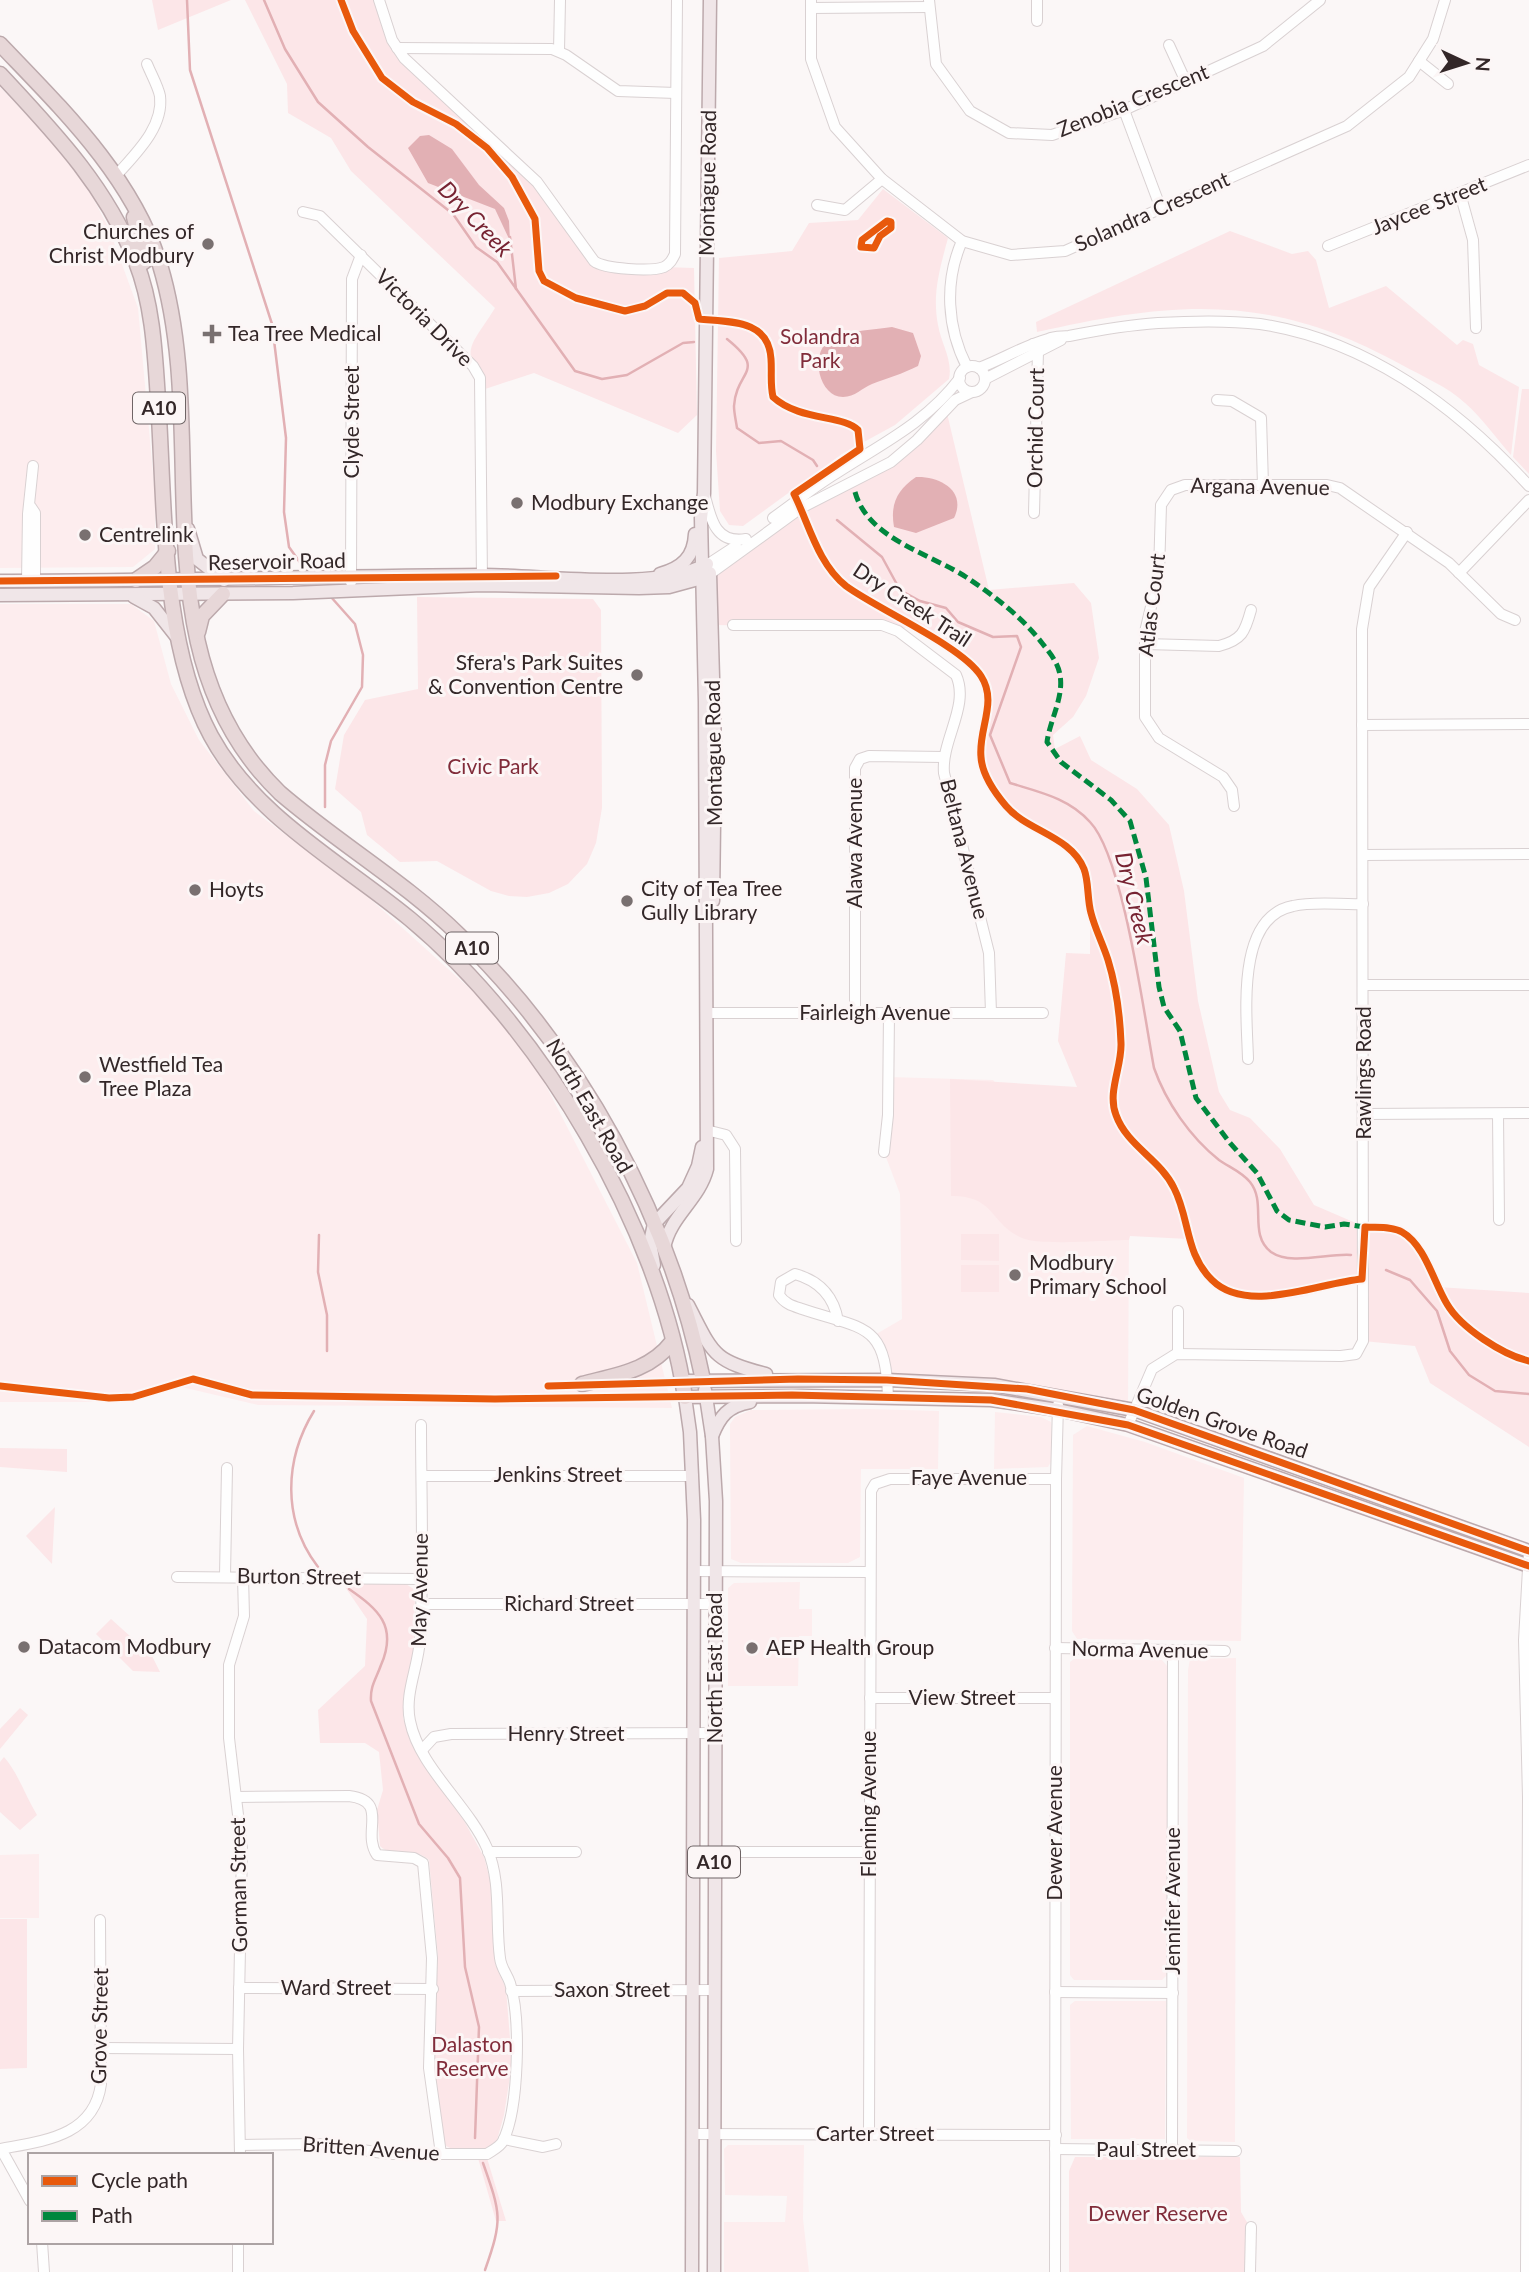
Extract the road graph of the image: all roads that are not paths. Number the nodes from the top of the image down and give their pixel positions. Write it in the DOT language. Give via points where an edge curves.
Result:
graph roads {
  1 [pos="379,0"];
  2 [pos="560,0"];
  3 [pos="677,0"];
  4 [pos="710,0"];
  5 [pos="1037,0"];
  6 [pos="1320,0"];
  7 [pos="1445,0"];
  8 [pos="811,4"];
  9 [pos="929,4"];
  10 [pos="1037,21"];
  11 [pos="0,44"];
  12 [pos="1169,45"];
  13 [pos="397,48"];
  14 [pos="559,51"];
  15 [pos="1419,61"];
  16 [pos="148,64"];
  17 [pos="0,74"];
  18 [pos="1185,82"];
  19 [pos="1448,84"];
  20 [pos="676,93"];
  21 [pos="1124,110"];
  22 [pos="1529,166"];
  23 [pos="115,177"];
  24 [pos="882,179"];
  25 [pos="100,190"];
  26 [pos="1460,193"];
  27 [pos="132,205"];
  28 [pos="817,205"];
  29 [pos="1161,209"];
  30 [pos="303,212"];
  31 [pos="962,241"];
  32 [pos="1328,246"];
  33 [pos="361,255"];
  34 [pos="138,266"];
  35 [pos="1476,328"];
  36 [pos="1035,347"];
  37 [pos="967,368"];
  38 [pos="979,368"];
  39 [pos="960,378"];
  40 [pos="985,379"];
  41 [pos="972,392"];
  42 [pos="1217,400"];
  43 [pos="33,466"];
  44 [pos="1264,485"];
  45 [pos="1529,486"];
  46 [pos="1171,490"];
  47 [pos="704,493"];
  48 [pos="1529,500"];
  49 [pos="1034,513"];
  50 [pos="185,519"];
  51 [pos="1406,532"];
  52 [pos="746,539"];
  53 [pos="168,551"];
  54 [pos="706,570"];
  55 [pos="1459,573"];
  56 [pos="591,578"];
  57 [pos="136,580"];
  58 [pos="482,580"];
  59 [pos="0,581"];
  60 [pos="31,581"];
  61 [pos="351,584"];
  62 [pos="191,587"];
  63 [pos="224,587"];
  64 [pos="172,588"];
  65 [pos="0,595"];
  66 [pos="130,595"];
  67 [pos="1251,610"];
  68 [pos="1515,620"];
  69 [pos="733,625"];
  70 [pos="176,636"];
  71 [pos="196,640"];
  72 [pos="1145,644"];
  73 [pos="1529,724"];
  74 [pos="1363,725"];
  75 [pos="944,757"];
  76 [pos="1234,806"];
  77 [pos="334,837"];
  78 [pos="322,851"];
  79 [pos="1529,854"];
  80 [pos="1363,855"];
  81 [pos="1363,904"];
  82 [pos="1364,985"];
  83 [pos="1529,985"];
  84 [pos="707,1013"];
  85 [pos="855,1013"];
  86 [pos="889,1013"];
  87 [pos="991,1013"];
  88 [pos="1043,1013"];
  89 [pos="1248,1059"];
  90 [pos="582,1087"];
  91 [pos="564,1098"];
  92 [pos="1529,1113"];
  93 [pos="1364,1114"];
  94 [pos="1498,1114"];
  95 [pos="706,1130"];
  96 [pos="884,1152"];
  97 [pos="1499,1220"];
  98 [pos="654,1224"];
  99 [pos="736,1241"];
  100 [pos="664,1248"];
  101 [pos="677,1283"];
  102 [pos="661,1301"];
  103 [pos="1178,1311"];
  104 [pos="838,1321"];
  105 [pos="672,1342"];
  106 [pos="1178,1354"];
  107 [pos="787,1379"];
  108 [pos="703,1380"];
  109 [pos="887,1380"];
  110 [pos="681,1381"];
  111 [pos="582,1384"];
  112 [pos="1060,1395"];
  113 [pos="781,1396"];
  114 [pos="685,1397"];
  115 [pos="706,1397"];
  116 [pos="888,1398"];
  117 [pos="1134,1409"];
  118 [pos="1058,1410"];
  119 [pos="422,1425"];
  120 [pos="1128,1425"];
  121 [pos="712,1436"];
  122 [pos="226,1468"];
  123 [pos="422,1476"];
  124 [pos="693,1476"];
  125 [pos="882,1479"];
  126 [pos="1056,1479"];
  127 [pos="1529,1551"];
  128 [pos="1528,1565"];
  129 [pos="693,1571"];
  130 [pos="715,1571"];
  131 [pos="869,1572"];
  132 [pos="225,1576"];
  133 [pos="243,1576"];
  134 [pos="177,1577"];
  135 [pos="422,1579"];
  136 [pos="422,1604"];
  137 [pos="693,1604"];
  138 [pos="715,1604"];
  139 [pos="1055,1648"];
  140 [pos="1173,1651"];
  141 [pos="1225,1651"];
  142 [pos="870,1698"];
  143 [pos="1055,1698"];
  144 [pos="692,1734"];
  145 [pos="715,1734"];
  146 [pos="422,1749"];
  147 [pos="236,1797"];
  148 [pos="576,1852"];
  149 [pos="714,1852"];
  150 [pos="869,1852"];
  151 [pos="488,1853"];
  152 [pos="100,1920"];
  153 [pos="239,1988"];
  154 [pos="433,1989"];
  155 [pos="694,1990"];
  156 [pos="714,1990"];
  157 [pos="511,1991"];
  158 [pos="1055,1992"];
  159 [pos="1173,1993"];
  160 [pos="101,2048"];
  161 [pos="238,2049"];
  162 [pos="869,2133"];
  163 [pos="693,2134"];
  164 [pos="714,2135"];
  165 [pos="1056,2135"];
  166 [pos="502,2142"];
  167 [pos="556,2144"];
  168 [pos="0,2149"];
  169 [pos="1055,2149"];
  170 [pos="240,2150"];
  171 [pos="1172,2150"];
  172 [pos="1236,2151"];
  173 [pos="441,2154"];
  174 [pos="28,2198"];
  175 [pos="1251,2227"];
  176 [pos="42,2244"];
  177 [pos="239,2244"];
  178 [pos="44,2272"];
  179 [pos="238,2272"];
  180 [pos="692,2272"];
  181 [pos="714,2272"];
  182 [pos="1055,2272"];
  183 [pos="1250,2272"];
  184 [pos="1525,2272"];
  1 -- 13 [label="street"];
  2 -- 14 [label="street"];
  3 -- 20 [label="street, Montague Road"];
  4 -- 47 [label="main road, Montague Road"];
  5 -- 10 [label="street"];
  6 -- 18 [label="street, Zenobia Crescent" via="1264,46"];
  7 -- 15 [label="street, Solandra Crescent" via="1433,39"];
  8 -- 9 [label="street"];
  8 -- 24 [label="street, Solandra Crescent" via="811,59 835,127"];
  9 -- 21 [label="street, Zenobia Crescent" via="936,64 970,111 1009,133 1052,135"];
  11 -- 23 [label="highway, North East Road / A10" via="84,135"];
  12 -- 18 [label="street"];
  13 -- 14 [label="street"];
  13 -- 20 [label="street, Montague Road" via="537,182 600,265 654,269 667,265 675,254"];
  14 -- 20 [label="street" via="618,92"];
  15 -- 19 [label="street"];
  15 -- 29 [label="street, Solandra Crescent" via="1409,77 1347,126"];
  16 -- 23 [label="street" via="160,96 156,122 144,144"];
  17 -- 25 [label="highway, North East Road / A10"];
  18 -- 21 [label="street, Zenobia Crescent"];
  21 -- 29 [label="street"];
  22 -- 26 [label="street, Jaycee Street"];
  23 -- 25 [label="highway"];
  23 -- 27 [label="highway, North East Road / A10"];
  24 -- 28 [label="street" via="845,210"];
  24 -- 31 [label="street, Solandra Crescent"];
  25 -- 34 [label="highway, North East Road / A10"];
  26 -- 32 [label="street, Jaycee Street"];
  26 -- 35 [label="street" via="1474,249"];
  27 -- 34 [label="highway" via="145,261"];
  27 -- 50 [label="highway, North East Road / A10" via="160,264 170,304 178,354"];
  29 -- 31 [label="street, Solandra Crescent" via="1065,251 1011,255"];
  30 -- 33 [label="street, Victoria Drive" via="320,216"];
  31 -- 37 [label="street" via="951,272 949,300 958,350"];
  33 -- 58 [label="street, Victoria Drive" via="480,377"];
  33 -- 61 [label="street, Clyde Street" via="352,279"];
  34 -- 53 [label="highway, North East Road / A10" via="154,348"];
  36 -- 38 [label="street"];
  36 -- 40 [label="street"];
  36 -- 45 [label="street" via="1114,326 1202,321 1259,324 1305,334 1349,351 1424,391 1459,416"];
  36 -- 49 [label="street, Orchid Court"];
  37 -- 38 [label="street"];
  37 -- 39 [label="street"];
  38 -- 40 [label="street"];
  39 -- 41 [label="street" via="964,389"];
  39 -- 52 [label="street" via="942,402 903,434 837,472"];
  40 -- 41 [label="street" via="982,387"];
  41 -- 54 [label="street" via="955,400 891,462 801,508"];
  42 -- 44 [label="street" via="1232,401 1261,418"];
  43 -- 60 [label="street" via="28,514"];
  44 -- 46 [label="street, Argana Avenue" via="1185,485"];
  44 -- 51 [label="street, Argana Avenue" via="1335,486"];
  46 -- 72 [label="street, Atlas Court" via="1161,505 1159,573"];
  47 -- 52 [label="street" via="717,533 727,539"];
  47 -- 54 [label="main road, Montague Road"];
  47 -- 56 [label="main road" via="687,561 656,575"];
  48 -- 55 [label="street"];
  50 -- 62 [label="highway, North East Road / A10"];
  50 -- 63 [label="main road" via="197,559"];
  51 -- 55 [label="street, Argana Avenue"];
  51 -- 74 [label="street, Rawlings Road" via="1369,587 1363,608"];
  52 -- 54 [label="street"];
  53 -- 57 [label="highway"];
  53 -- 64 [label="highway, North East Road / A10"];
  54 -- 56 [label="main road, Reservoir Road" via="655,580"];
  54 -- 58 [label="main road, Reservoir Road" via="669,587"];
  54 -- 84 [label="main road, Montague Road"];
  55 -- 68 [label="street, Argana Avenue" via="1501,614"];
  56 -- 58 [label="main road, Reservoir Road"];
  57 -- 60 [label="main road, Reservoir Road"];
  57 -- 64 [label="main road, Reservoir Road"];
  58 -- 61 [label="main road, Reservoir Road"];
  59 -- 60 [label="main road, Reservoir Road"];
  61 -- 63 [label="main road, Reservoir Road"];
  62 -- 63 [label="main road, Reservoir Road"];
  62 -- 64 [label="main road, Reservoir Road"];
  62 -- 71 [label="highway, North East Road / A10"];
  63 -- 71 [label="highway" via="202,616"];
  64 -- 66 [label="main road, Reservoir Road"];
  64 -- 70 [label="highway, North East Road / A10"];
  65 -- 66 [label="main road, Reservoir Road"];
  66 -- 70 [label="main road" via="154,608"];
  67 -- 72 [label="street" via="1244,633 1231,643"];
  69 -- 75 [label="street, Beltana Avenue" via="882,625 898,631 958,679 957,712"];
  70 -- 78 [label="highway, North East Road / A10" via="196,704 231,769 259,800"];
  71 -- 77 [label="highway, North East Road / A10" via="212,694 242,749 280,793"];
  72 -- 76 [label="street, Atlas Court" via="1147,724 1158,738 1223,778 1232,790"];
  73 -- 74 [label="street"];
  74 -- 80 [label="street, Rawlings Road"];
  75 -- 85 [label="street, Alawa Avenue" via="869,756 860,759 855,768"];
  75 -- 87 [label="street, Beltana Avenue" via="944,773 989,953"];
  77 -- 78 [label="highway"];
  77 -- 90 [label="highway, North East Road / A10" via="458,934 528,1010"];
  78 -- 91 [label="highway, North East Road / A10" via="408,917 465,969 510,1021"];
  79 -- 80 [label="street"];
  80 -- 81 [label="street, Rawlings Road"];
  81 -- 82 [label="street, Rawlings Road"];
  81 -- 89 [label="street" via="1292,906 1280,910 1260,929 1248,985"];
  82 -- 83 [label="street"];
  82 -- 93 [label="street, Rawlings Road"];
  84 -- 85 [label="street, Fairleigh Avenue"];
  84 -- 95 [label="main road, Montague Road"];
  85 -- 86 [label="street, Fairleigh Avenue"];
  86 -- 87 [label="street, Fairleigh Avenue"];
  86 -- 96 [label="street"];
  87 -- 88 [label="street, Fairleigh Avenue"];
  90 -- 91 [label="highway"];
  90 -- 98 [label="highway, North East Road / A10"];
  91 -- 102 [label="highway, North East Road / A10" via="621,1203"];
  92 -- 94 [label="street"];
  93 -- 94 [label="street"];
  93 -- 106 [label="street, Rawlings Road" via="1363,1341 1356,1354"];
  94 -- 97 [label="street"];
  95 -- 98 [label="main road, Montague Road" via="688,1188"];
  95 -- 99 [label="street" via="726,1135 735,1149"];
  95 -- 100 [label="main road, Montague Road" via="704,1182 673,1222"];
  98 -- 100 [label="highway, North East Road / A10"];
  98 -- 102 [label="main road" via="650,1242"];
  100 -- 101 [label="highway, North East Road / A10"];
  101 -- 107 [label="main road" via="718,1355 738,1367"];
  101 -- 108 [label="highway, North East Road / A10"];
  102 -- 105 [label="highway, North East Road / A10"];
  103 -- 106 [label="street"];
  104 -- 104 [label="street" via="782,1300 780,1282 795,1274 827,1293"];
  104 -- 109 [label="street" via="873,1336 885,1355"];
  105 -- 110 [label="highway, North East Road / A10"];
  105 -- 111 [label="highway" via="644,1367"];
  106 -- 117 [label="street" via="1152,1369"];
  107 -- 108 [label="main road, Golden Grove Road"];
  107 -- 109 [label="main road, Golden Grove Road"];
  108 -- 110 [label="main road, Golden Grove Road"];
  108 -- 115 [label="main road, North East Road / A10"];
  109 -- 112 [label="main road, Golden Grove Road" via="994,1385"];
  109 -- 116 [label="street"];
  110 -- 114 [label="highway, North East Road / A10"];
  112 -- 117 [label="main road, Golden Grove Road"];
  112 -- 118 [label="street, Dewer Avenue"];
  113 -- 115 [label="main road, Golden Grove Road"];
  113 -- 116 [label="main road, Golden Grove Road"];
  113 -- 121 [label="main road" via="730,1407"];
  114 -- 115 [label="main road, Golden Grove Road"];
  114 -- 124 [label="main road, North East Road / A10"];
  115 -- 121 [label="main road, North East Road / A10"];
  116 -- 118 [label="main road, Golden Grove Road" via="991,1400"];
  117 -- 120 [label="street"];
  117 -- 127 [label="main road, Golden Grove Road"];
  118 -- 120 [label="main road, Golden Grove Road"];
  118 -- 126 [label="street, Dewer Avenue"];
  119 -- 123 [label="street, May Avenue"];
  120 -- 128 [label="main road, Golden Grove Road"];
  121 -- 130 [label="main road, North East Road / A10"];
  122 -- 132 [label="street"];
  123 -- 124 [label="street, Jenkins Street"];
  123 -- 135 [label="street, May Avenue"];
  124 -- 129 [label="main road, North East Road / A10"];
  125 -- 126 [label="street, Faye Avenue"];
  125 -- 131 [label="street, Fleming Avenue" via="872,1491"];
  126 -- 139 [label="street, Dewer Avenue"];
  127 -- 128 [label="street"];
  128 -- 184 [label="street" via="1524,1640 1528,1797"];
  129 -- 130 [label="street"];
  129 -- 137 [label="main road, North East Road / A10"];
  130 -- 131 [label="street"];
  130 -- 138 [label="main road, North East Road / A10"];
  131 -- 142 [label="street, Fleming Avenue"];
  132 -- 133 [label="street, Burton Street"];
  132 -- 134 [label="street, Burton Street"];
  133 -- 135 [label="street, Burton Street"];
  133 -- 147 [label="street, Gorman Street" via="242,1629 229,1665 229,1738"];
  135 -- 136 [label="street, May Avenue"];
  136 -- 137 [label="street, Richard Street"];
  136 -- 146 [label="street, May Avenue" via="419,1663 408,1709"];
  137 -- 138 [label="street, Richard Street"];
  137 -- 144 [label="main road, North East Road / A10"];
  138 -- 145 [label="main road, North East Road / A10"];
  139 -- 140 [label="street, Norma Avenue"];
  139 -- 143 [label="street, Dewer Avenue"];
  140 -- 141 [label="street, Norma Avenue"];
  140 -- 159 [label="street, Jennifer Avenue"];
  142 -- 143 [label="street, View Street"];
  142 -- 150 [label="street, Fleming Avenue"];
  143 -- 158 [label="street, Dewer Avenue"];
  144 -- 145 [label="street, Henry Street"];
  144 -- 146 [label="street, Henry Street" via="451,1734 434,1737"];
  144 -- 155 [label="main road, North East Road / A10"];
  145 -- 149 [label="main road, North East Road / A10"];
  146 -- 151 [label="street, May Avenue" via="472,1821"];
  147 -- 153 [label="street, Gorman Street" via="242,1849"];
  147 -- 154 [label="street" via="365,1799 370,1805 377,1855 414,1858 426,1867"];
  148 -- 151 [label="street"];
  149 -- 150 [label="street"];
  149 -- 156 [label="main road, North East Road / A10"];
  150 -- 162 [label="street, Fleming Avenue"];
  151 -- 157 [label="street, May Avenue" via="497,1893 500,1961"];
  152 -- 160 [label="street, Grove Street"];
  153 -- 154 [label="street, Ward Street"];
  153 -- 161 [label="street, Gorman Street"];
  154 -- 173 [label="street" via="429,2068"];
  155 -- 156 [label="street, Saxon Street"];
  155 -- 157 [label="street, Saxon Street"];
  155 -- 163 [label="main road, North East Road / A10"];
  156 -- 164 [label="main road, North East Road / A10"];
  157 -- 166 [label="street, May Avenue" via="517,2077"];
  158 -- 159 [label="street"];
  158 -- 165 [label="street, Dewer Avenue"];
  159 -- 171 [label="street, Jennifer Avenue"];
  160 -- 161 [label="street"];
  160 -- 168 [label="street, Grove Street" via="100,2090 84,2122 62,2136"];
  161 -- 170 [label="street, Gorman Street"];
  162 -- 164 [label="street, Carter Street"];
  162 -- 165 [label="street, Carter Street"];
  163 -- 164 [label="street, Carter Street"];
  163 -- 180 [label="main road, North East Road / A10"];
  164 -- 181 [label="main road, North East Road / A10"];
  165 -- 169 [label="street, Dewer Avenue"];
  166 -- 167 [label="street"];
  166 -- 173 [label="street, Britten Avenue" via="487,2154"];
  168 -- 174 [label="street"];
  169 -- 171 [label="street, Paul Street"];
  169 -- 182 [label="street, Dewer Avenue"];
  170 -- 173 [label="street, Britten Avenue" via="320,2144 380,2154"];
  171 -- 172 [label="street, Paul Street"];
  175 -- 183 [label="street"];
  176 -- 178 [label="street"];
  177 -- 179 [label="street"];
}
